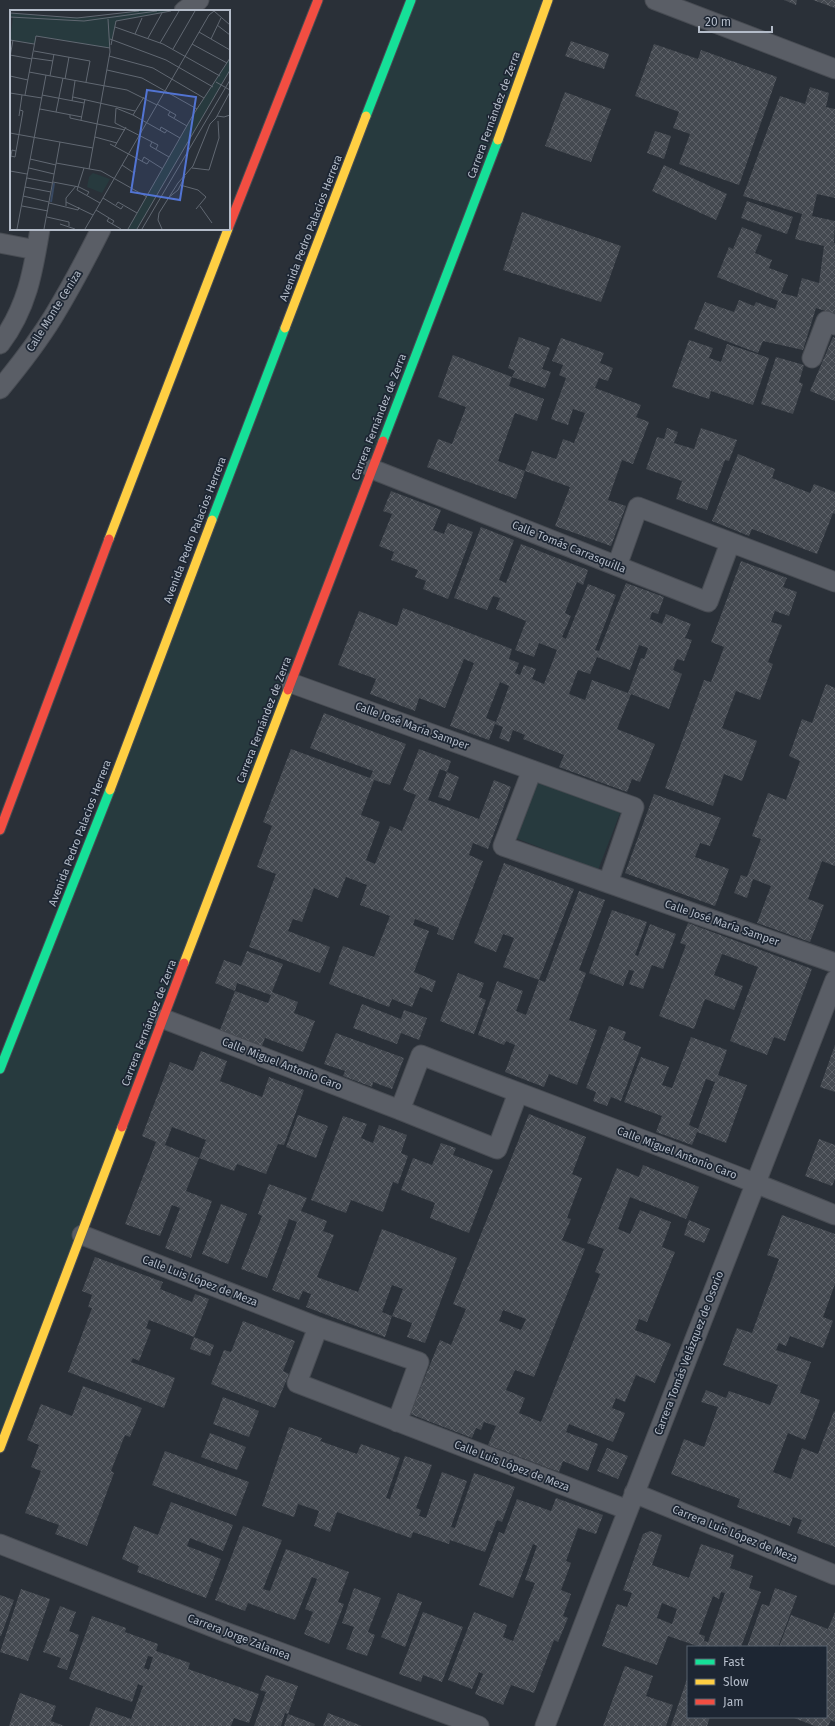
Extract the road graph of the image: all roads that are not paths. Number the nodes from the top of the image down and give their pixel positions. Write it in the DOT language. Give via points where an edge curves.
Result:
graph roads {
  1 [pos="199,0"];
  2 [pos="206,0"];
  3 [pos="318,0"];
  4 [pos="411,0"];
  5 [pos="548,0"];
  6 [pos="655,0"];
  7 [pos="185,10"];
  8 [pos="202,10"];
  9 [pos="835,69"];
  10 [pos="230,223"];
  11 [pos="40,230"];
  12 [pos="100,230"];
  13 [pos="228,230"];
  14 [pos="0,244"];
  15 [pos="36,250"];
  16 [pos="835,325"];
  17 [pos="0,344"];
  18 [pos="812,358"];
  19 [pos="0,389"];
  20 [pos="372,468"];
  21 [pos="730,543"];
  22 [pos="617,566"];
  23 [pos="835,582"];
  24 [pos="291,683"];
  25 [pos="532,770"];
  26 [pos="0,830"];
  27 [pos="608,883"];
  28 [pos="835,963"];
  29 [pos="835,980"];
  30 [pos="164,1019"];
  31 [pos="0,1069"];
  32 [pos="518,1093"];
  33 [pos="400,1110"];
  34 [pos="756,1183"];
  35 [pos="835,1215"];
  36 [pos="82,1235"];
  37 [pos="318,1327"];
  38 [pos="397,1422"];
  39 [pos="0,1448"];
  40 [pos="631,1502"];
  41 [pos="0,1544"];
  42 [pos="835,1575"];
  43 [pos="479,1726"];
  44 [pos="545,1726"];
  1 -- 7 [label="street"];
  2 -- 8 [label="street"];
  3 -- 10 [label="main road"];
  4 -- 31 [label="main road, Avenida Pedro Palacios Herrera" via="252,412 115,778"];
  5 -- 20 [label="main road, Carrera Fernández de Zerra" via="512,105"];
  6 -- 9 [label="street"];
  11 -- 15 [label="street"];
  12 -- 19 [label="street, Calle Monte Ceniza" via="52,319"];
  13 -- 26 [label="main road"];
  14 -- 15 [label="street"];
  15 -- 17 [label="street" via="33,274 23,304 14,324"];
  16 -- 18 [label="street" via="826,321"];
  20 -- 22 [label="street, Calle Tomás Carrasquilla"];
  20 -- 24 [label="main road, Carrera Fernández de Zerra"];
  21 -- 22 [label="street, Calle Tomás Carrasquilla" via="708,602"];
  21 -- 22 [label="street" via="638,507"];
  21 -- 23 [label="street"];
  24 -- 25 [label="street, Calle José María Samper"];
  24 -- 30 [label="main road, Carrera Fernández de Zerra"];
  25 -- 27 [label="street, Calle José María Samper" via="634,807"];
  25 -- 27 [label="street, Calle José María Samper" via="503,846"];
  27 -- 28 [label="street, Calle José María Samper"];
  29 -- 34 [label="street, Carrera Tomás Velázquez de Osorio"];
  30 -- 33 [label="street, Calle Miguel Antonio Caro"];
  30 -- 36 [label="main road, Carrera Fernández de Zerra"];
  32 -- 33 [label="street, Calle Miguel Antonio Caro" via="421,1055"];
  32 -- 33 [label="street, Calle Miguel Antonio Caro" via="497,1149"];
  32 -- 34 [label="street, Calle Miguel Antonio Caro"];
  34 -- 35 [label="street, Calle Miguel Antonio Caro"];
  34 -- 40 [label="street, Carrera Tomás Velázquez de Osorio"];
  36 -- 37 [label="street, Calle Luis López de Meza"];
  36 -- 39 [label="main road, Carrera Fernández de Zerra"];
  37 -- 38 [label="street, Calle Luis López de Meza" via="297,1383"];
  37 -- 38 [label="street, Calle Luis López de Meza" via="419,1362"];
  38 -- 40 [label="street, Calle Luis López de Meza"];
  40 -- 42 [label="street, Carrera Luis López de Meza"];
  40 -- 44 [label="street, Carrera Tomás Velázquez de Osorio"];
  41 -- 43 [label="street, Carrera Jorge Zalamea" via="220,1630"];
}
